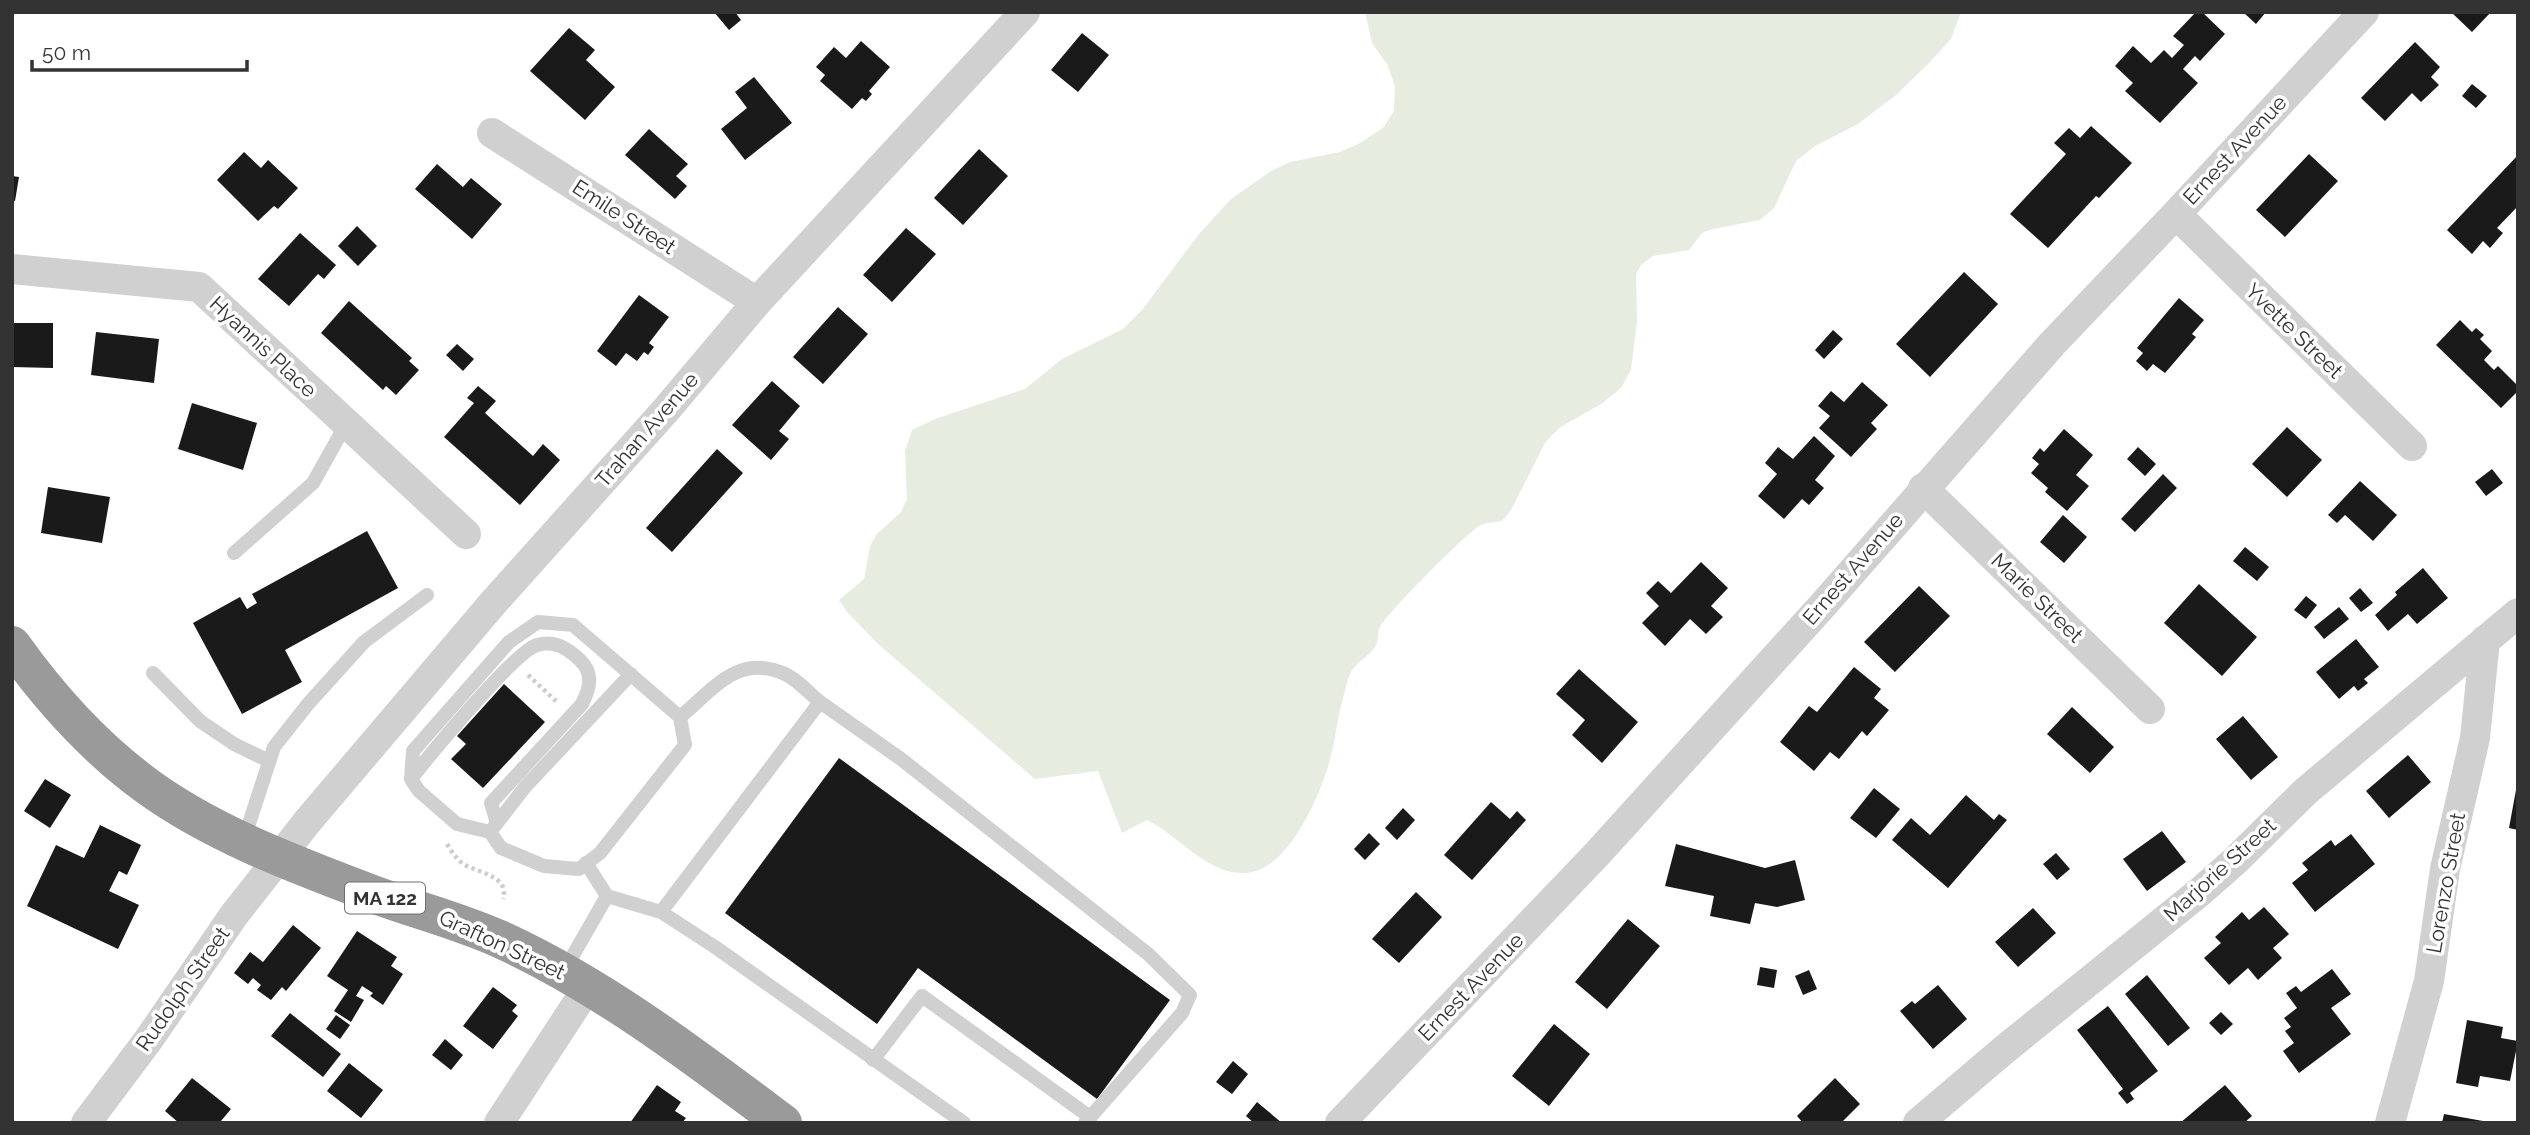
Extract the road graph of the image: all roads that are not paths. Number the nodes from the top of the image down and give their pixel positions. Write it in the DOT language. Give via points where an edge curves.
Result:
graph roads {
  1 [pos="1025,12"];
  2 [pos="2364,12"];
  3 [pos="492,133"];
  4 [pos="2176,214"];
  5 [pos="12,269"];
  6 [pos="757,302"];
  7 [pos="346,424"];
  8 [pos="2412,446"];
  9 [pos="1923,488"];
  10 [pos="466,534"];
  11 [pos="234,553"];
  12 [pos="427,595"];
  13 [pos="2518,613"];
  14 [pos="2486,640"];
  15 [pos="12,645"];
  16 [pos="153,673"];
  17 [pos="631,674"];
  18 [pos="820,702"];
  19 [pos="2150,709"];
  20 [pos="680,717"];
  21 [pos="269,761"];
  22 [pos="411,779"];
  23 [pos="494,828"];
  24 [pos="244,840"];
  25 [pos="279,856"];
  26 [pos="586,863"];
  27 [pos="607,896"];
  28 [pos="661,912"];
  29 [pos="575,979"];
  30 [pos="873,1059"];
  31 [pos="1087,1120"];
  32 [pos="2383,1121"];
  33 [pos="963,1122"];
  34 [pos="86,1123"];
  35 [pos="499,1123"];
  36 [pos="783,1123"];
  37 [pos="1340,1123"];
  38 [pos="1918,1123"];
  1 -- 6 [label="street, Trahan Avenue"];
  2 -- 4 [label="street, Ernest Avenue"];
  3 -- 6 [label="street, Emile Street"];
  4 -- 8 [label="street, Yvette Street"];
  4 -- 9 [label="street, Ernest Avenue"];
  5 -- 7 [label="street, Hyannis Place" via="199,288"];
  6 -- 25 [label="street, Trahan Avenue"];
  7 -- 10 [label="street, Hyannis Place"];
  7 -- 11 [label="lane" via="313,483"];
  9 -- 19 [label="street, Marie Street"];
  9 -- 37 [label="street, Ernest Avenue" via="1647,800"];
  12 -- 21 [label="lane" via="364,642 299,715"];
  13 -- 14 [label="street, Marjorie Street"];
  14 -- 32 [label="street, Lorenzo Street" via="2475,737 2445,869 2429,981"];
  14 -- 38 [label="street, Marjorie Street" via="2314,785 2201,891"];
  15 -- 24 [label="highway, Grafton Street / MA 122" via="55,699 114,759 147,786"];
  16 -- 21 [label="lane" via="200,721"];
  17 -- 20 [label="lane"];
  17 -- 22 [label="lane" via="573,625 538,622 509,642 413,751"];
  17 -- 23 [label="lane"];
  18 -- 20 [label="lane" via="786,675 758,667 734,671"];
  18 -- 28 [label="lane"];
  18 -- 31 [label="lane" via="901,759 1147,954 1190,995 1182,1013"];
  20 -- 26 [label="lane" via="685,745 600,853"];
  21 -- 24 [label="lane"];
  22 -- 23 [label="lane" via="457,824"];
  22 -- 23 [label="lane" via="514,661 535,645 563,645 590,674 590,689 582,704 491,803"];
  23 -- 26 [label="lane" via="501,848 544,866 579,869"];
  24 -- 25 [label="highway, Grafton Street / MA 122"];
  25 -- 29 [label="highway, Grafton Street / MA 122" via="473,927"];
  25 -- 34 [label="street, Rudolph Street"];
  26 -- 27 [label="lane"];
  27 -- 28 [label="lane"];
  27 -- 29 [label="lane"];
  28 -- 30 [label="lane"];
  29 -- 35 [label="street"];
  29 -- 36 [label="highway, Grafton Street / MA 122"];
  30 -- 31 [label="lane" via="922,996"];
  30 -- 33 [label="lane"];
}
